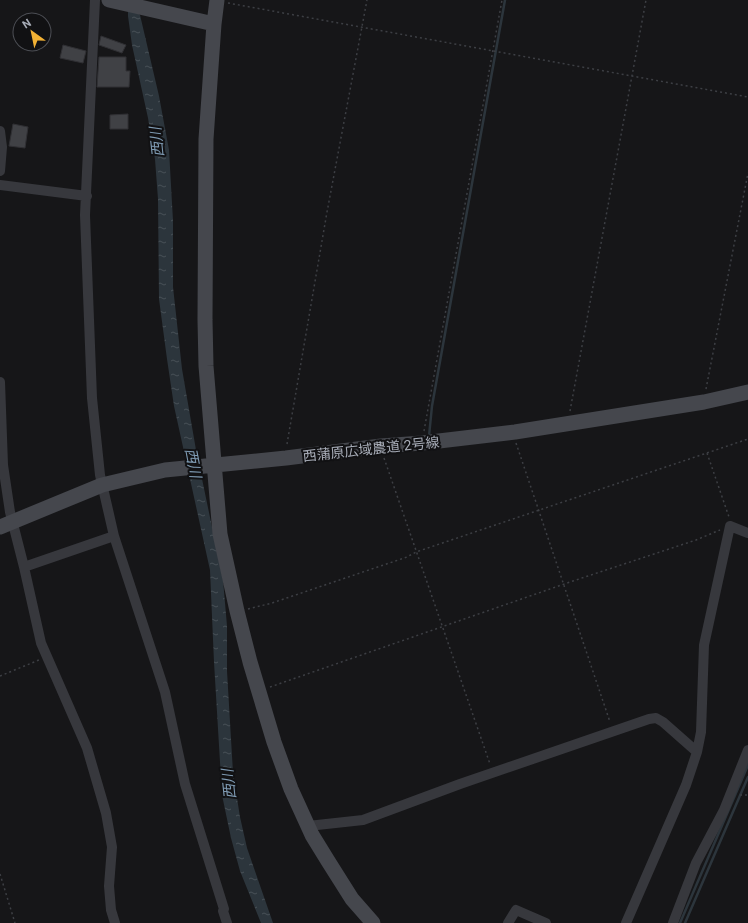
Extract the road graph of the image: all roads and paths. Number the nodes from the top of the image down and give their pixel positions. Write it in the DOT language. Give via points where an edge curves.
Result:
graph roads {
  1 [pos="95,0"];
  2 [pos="217,0"];
  3 [pos="367,0"];
  4 [pos="502,0"];
  5 [pos="646,0"];
  6 [pos="116,1"];
  7 [pos="214,24"];
  8 [pos="362,27"];
  9 [pos="493,51"];
  10 [pos="632,76"];
  11 [pos="748,97"];
  12 [pos="0,131"];
  13 [pos="0,171"];
  14 [pos="748,173"];
  15 [pos="0,185"];
  16 [pos="87,196"];
  17 [pos="0,382"];
  18 [pos="748,392"];
  19 [pos="704,402"];
  20 [pos="567,424"];
  21 [pos="515,432"];
  22 [pos="748,439"];
  23 [pos="287,444"];
  24 [pos="422,444"];
  25 [pos="381,446"];
  26 [pos="707,453"];
  27 [pos="211,466"];
  28 [pos="102,485"];
  29 [pos="538,511"];
  30 [pos="7,524"];
  31 [pos="730,526"];
  32 [pos="748,533"];
  33 [pos="114,536"];
  34 [pos="416,552"];
  35 [pos="24,567"];
  36 [pos="564,585"];
  37 [pos="237,612"];
  38 [pos="442,627"];
  39 [pos="47,657"];
  40 [pos="0,676"];
  41 [pos="259,690"];
  42 [pos="613,731"];
  43 [pos="748,750"];
  44 [pos="698,752"];
  45 [pos="493,773"];
  46 [pos="308,826"];
  47 [pos="0,874"];
  48 [pos="15,923"];
  49 [pos="115,923"];
  50 [pos="227,923"];
  51 [pos="373,923"];
  52 [pos="508,923"];
  53 [pos="546,923"];
  54 [pos="626,923"];
  55 [pos="673,923"];
  1 -- 16 [label="street"];
  2 -- 7 [label="street"];
  2 -- 8 [label="path"];
  3 -- 8 [label="path"];
  4 -- 9 [label="path"];
  5 -- 10 [label="path"];
  6 -- 7 [label="street"];
  7 -- 27 [label="street" via="206,139 205,246 206,366"];
  8 -- 9 [label="path"];
  8 -- 23 [label="path"];
  9 -- 10 [label="path"];
  9 -- 24 [label="path"];
  10 -- 11 [label="path"];
  10 -- 20 [label="path"];
  12 -- 13 [label="street"];
  14 -- 19 [label="path"];
  15 -- 16 [label="street"];
  16 -- 28 [label="street" via="85,215 92,391"];
  17 -- 30 [label="street" via="3,465 10,512"];
  18 -- 19 [label="street, 西蒲原広域農道 2号線"];
  19 -- 20 [label="street, 西蒲原広域農道 2号線"];
  20 -- 21 [label="street, 西蒲原広域農道 2号線"];
  21 -- 24 [label="street, 西蒲原広域農道 2号線"];
  21 -- 29 [label="path" via="516,447"];
  22 -- 26 [label="path"];
  24 -- 25 [label="street, 西蒲原広域農道 2号線"];
  25 -- 27 [label="street, 西蒲原広域農道 2号線"];
  25 -- 34 [label="path"];
  26 -- 29 [label="path"];
  26 -- 31 [label="path"];
  27 -- 28 [label="street, 西蒲原広域農道 2号線" via="165,470"];
  27 -- 37 [label="street" via="220,534"];
  28 -- 30 [label="street, 西蒲原広域農道 2号線"];
  28 -- 33 [label="street"];
  29 -- 34 [label="path"];
  29 -- 36 [label="path"];
  30 -- 35 [label="street"];
  31 -- 32 [label="street"];
  31 -- 36 [label="path"];
  31 -- 44 [label="street" via="704,645"];
  33 -- 35 [label="street"];
  33 -- 50 [label="street" via="165,692 185,784"];
  34 -- 37 [label="path" via="272,603"];
  34 -- 38 [label="path"];
  35 -- 39 [label="street" via="41,643"];
  36 -- 38 [label="path"];
  36 -- 42 [label="path"];
  37 -- 41 [label="street"];
  38 -- 41 [label="path"];
  38 -- 45 [label="path"];
  39 -- 40 [label="path"];
  39 -- 49 [label="street" via="87,748 106,813 112,847 109,886"];
  41 -- 46 [label="street" via="274,742"];
  42 -- 44 [label="street" via="656,718"];
  42 -- 45 [label="street"];
  43 -- 55 [label="street" via="724,810 696,863"];
  44 -- 54 [label="street"];
  45 -- 46 [label="street" via="363,820"];
  46 -- 51 [label="street" via="352,899"];
  47 -- 48 [label="path"];
  52 -- 53 [label="street" via="516,910"];
}
